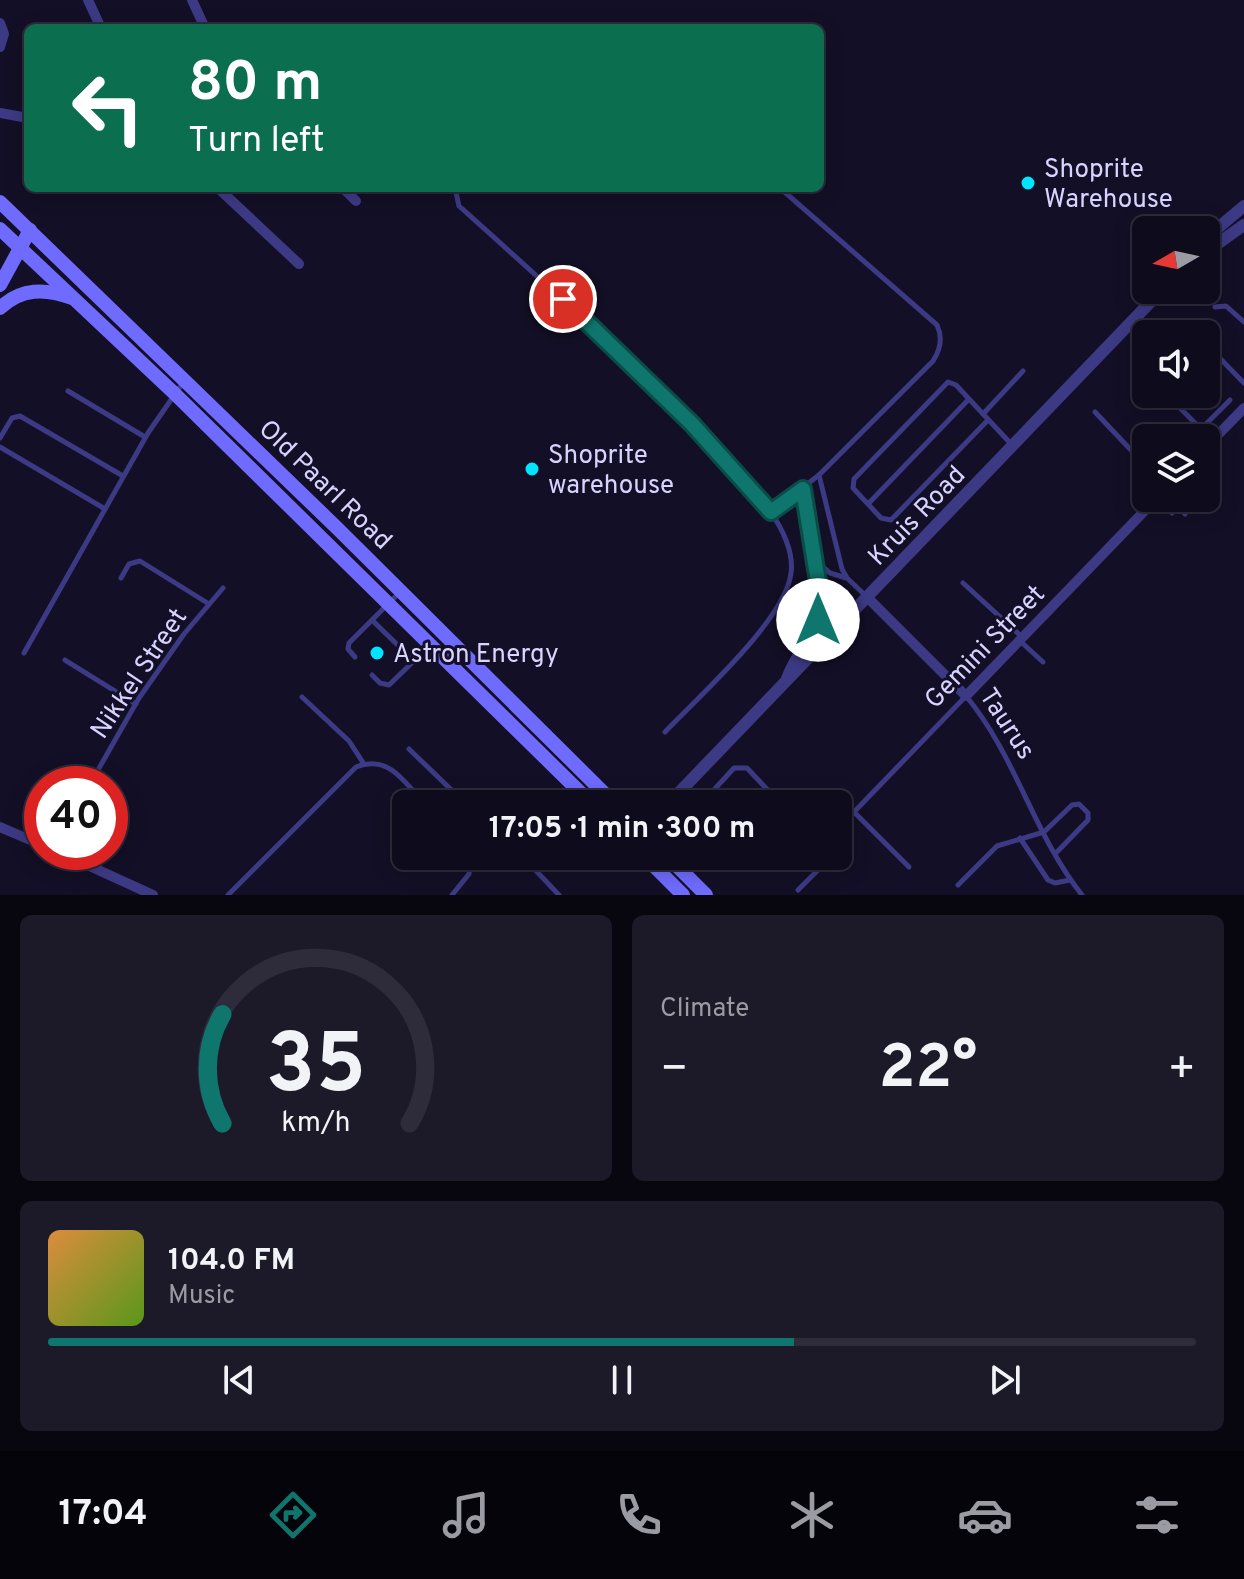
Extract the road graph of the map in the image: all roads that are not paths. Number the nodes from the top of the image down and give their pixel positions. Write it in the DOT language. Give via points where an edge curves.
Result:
graph roads {
  1 [pos="88,0"];
  2 [pos="192,0"];
  3 [pos="0,23"];
  4 [pos="99,24"];
  5 [pos="203,24"];
  6 [pos="0,46"];
  7 [pos="0,113"];
  8 [pos="24,117"];
  9 [pos="222,192"];
  10 [pos="347,192"];
  11 [pos="456,192"];
  12 [pos="785,192"];
  13 [pos="356,201"];
  14 [pos="0,202"];
  15 [pos="1244,206"];
  16 [pos="16,217"];
  17 [pos="1244,225"];
  18 [pos="1220,226"];
  19 [pos="30,230"];
  20 [pos="1,234"];
  21 [pos="1220,242"];
  22 [pos="19,247"];
  23 [pos="299,264"];
  24 [pos="0,285"];
  25 [pos="76,300"];
  26 [pos="1149,304"];
  27 [pos="1215,307"];
  28 [pos="0,308"];
  29 [pos="1244,322"];
  30 [pos="1220,358"];
  31 [pos="1023,371"];
  32 [pos="185,380"];
  33 [pos="1244,383"];
  34 [pos="68,391"];
  35 [pos="174,393"];
  36 [pos="969,399"];
  37 [pos="1230,400"];
  38 [pos="1180,408"];
  39 [pos="1244,408"];
  40 [pos="1095,412"];
  41 [pos="983,414"];
  42 [pos="988,420"];
  43 [pos="1196,424"];
  44 [pos="1206,424"];
  45 [pos="1220,433"];
  46 [pos="145,437"];
  47 [pos="0,438"];
  48 [pos="1013,446"];
  49 [pos="0,447"];
  50 [pos="1132,451"];
  51 [pos="819,475"];
  52 [pos="123,476"];
  53 [pos="803,489"];
  54 [pos="868,504"];
  55 [pos="105,509"];
  56 [pos="771,512"];
  57 [pos="1144,512"];
  58 [pos="813,558"];
  59 [pos="121,578"];
  60 [pos="847,578"];
  61 [pos="963,583"];
  62 [pos="223,588"];
  63 [pos="401,590"];
  64 [pos="867,597"];
  65 [pos="209,604"];
  66 [pos="388,604"];
  67 [pos="372,620"];
  68 [pos="1022,639"];
  69 [pos="24,653"];
  70 [pos="355,657"];
  71 [pos="445,659"];
  72 [pos="65,660"];
  73 [pos="414,661"];
  74 [pos="1043,662"];
  75 [pos="372,675"];
  76 [pos="786,682"];
  77 [pos="966,696"];
  78 [pos="302,697"];
  79 [pos="136,704"];
  80 [pos="665,732"];
  81 [pos="409,749"];
  82 [pos="364,764"];
  83 [pos="100,766"];
  84 [pos="411,790"];
  85 [pos="451,790"];
  86 [pos="578,790"];
  87 [pos="601,790"];
  88 [pos="682,790"];
  89 [pos="714,790"];
  90 [pos="768,790"];
  91 [pos="854,812"];
  92 [pos="0,827"];
  93 [pos="1044,832"];
  94 [pos="24,837"];
  95 [pos="1020,838"];
  96 [pos="1055,855"];
  97 [pos="909,867"];
  98 [pos="98,870"];
  99 [pos="469,870"];
  100 [pos="535,870"];
  101 [pos="658,870"];
  102 [pos="681,870"];
  103 [pos="818,870"];
  104 [pos="1070,880"];
  105 [pos="958,885"];
  106 [pos="798,890"];
  107 [pos="153,895"];
  108 [pos="228,895"];
  109 [pos="452,895"];
  110 [pos="559,895"];
  111 [pos="683,895"];
  112 [pos="706,895"];
  113 [pos="1082,895"];
  1 -- 4 [label="street"];
  2 -- 5 [label="street"];
  3 -- 6 [label="street"];
  7 -- 8 [label="street"];
  9 -- 23 [label="street"];
  10 -- 13 [label="street"];
  11 -- 56 [label="lane" via="459,206 665,397"];
  12 -- 51 [label="lane" via="941,334 933,361"];
  14 -- 16 [label="main road, Old Paarl Road"];
  15 -- 18 [label="street"];
  16 -- 19 [label="main road, Old Paarl Road"];
  16 -- 20 [label="main road"];
  17 -- 21 [label="street"];
  19 -- 22 [label="main road"];
  19 -- 32 [label="main road, Old Paarl Road"];
  20 -- 22 [label="main road, Old Paarl Road"];
  22 -- 24 [label="main road"];
  22 -- 25 [label="main road, Old Paarl Road"];
  25 -- 28 [label="main road" via="36,291"];
  25 -- 35 [label="main road, Old Paarl Road"];
  26 -- 48 [label="street, Kruis Road"];
  27 -- 29 [label="lane" via="1226,306"];
  30 -- 33 [label="lane"];
  31 -- 41 [label="lane"];
  32 -- 35 [label="lane"];
  32 -- 63 [label="main road, Old Paarl Road"];
  34 -- 46 [label="lane"];
  35 -- 46 [label="lane"];
  35 -- 66 [label="main road, Old Paarl Road"];
  36 -- 41 [label="lane"];
  36 -- 54 [label="lane"];
  36 -- 54 [label="lane" via="948,382 894,437 854,479 853,488"];
  37 -- 44 [label="lane"];
  38 -- 43 [label="lane"];
  39 -- 45 [label="street"];
  40 -- 50 [label="lane"];
  41 -- 42 [label="lane"];
  42 -- 48 [label="lane"];
  42 -- 54 [label="lane" via="891,520"];
  46 -- 52 [label="lane"];
  47 -- 52 [label="lane" via="12,418 20,416"];
  48 -- 64 [label="street, Kruis Road"];
  49 -- 55 [label="lane"];
  51 -- 53 [label="lane"];
  51 -- 60 [label="lane" via="836,554"];
  52 -- 55 [label="lane"];
  53 -- 56 [label="lane"];
  53 -- 58 [label="lane"];
  55 -- 69 [label="lane"];
  56 -- 80 [label="lane" via="791,553 786,593 739,655"];
  57 -- 68 [label="street, Gemini Street"];
  58 -- 60 [label="lane" via="830,573"];
  58 -- 76 [label="street" via="820,594 818,620"];
  59 -- 65 [label="lane" via="129,564 140,561"];
  60 -- 64 [label="lane"];
  61 -- 68 [label="lane"];
  62 -- 65 [label="lane, Nikkel Street"];
  63 -- 66 [label="lane"];
  63 -- 87 [label="main road, Old Paarl Road"];
  64 -- 76 [label="street, Kruis Road"];
  64 -- 77 [label="street, Taurus"];
  65 -- 79 [label="lane, Nikkel Street"];
  66 -- 67 [label="lane"];
  66 -- 71 [label="main road, Old Paarl Road"];
  67 -- 70 [label="lane" via="349,643"];
  67 -- 73 [label="lane"];
  68 -- 74 [label="lane"];
  68 -- 77 [label="street, Gemini Street"];
  71 -- 73 [label="lane" via="429,655"];
  71 -- 86 [label="main road, Old Paarl Road"];
  72 -- 79 [label="lane"];
  73 -- 75 [label="lane" via="389,685"];
  76 -- 88 [label="street, Kruis Road"];
  77 -- 91 [label="lane, Gemini Street"];
  77 -- 93 [label="lane, Taurus" via="1004,750"];
  78 -- 82 [label="lane" via="349,741"];
  79 -- 83 [label="lane, Nikkel Street"];
  81 -- 85 [label="lane"];
  82 -- 84 [label="lane" via="388,766"];
  82 -- 108 [label="lane"];
  89 -- 90 [label="lane" via="739,767 747,768"];
  91 -- 97 [label="lane"];
  92 -- 94 [label="street"];
  93 -- 95 [label="lane"];
  93 -- 96 [label="lane, Taurus"];
  93 -- 96 [label="lane" via="1074,804 1088,813 1088,820"];
  95 -- 104 [label="lane" via="1048,880"];
  95 -- 105 [label="lane" via="997,846"];
  96 -- 104 [label="lane, Taurus"];
  98 -- 107 [label="street"];
  99 -- 109 [label="lane"];
  100 -- 110 [label="lane"];
  101 -- 111 [label="main road"];
  102 -- 112 [label="main road"];
  103 -- 106 [label="lane"];
  104 -- 113 [label="lane, Taurus"];
}
